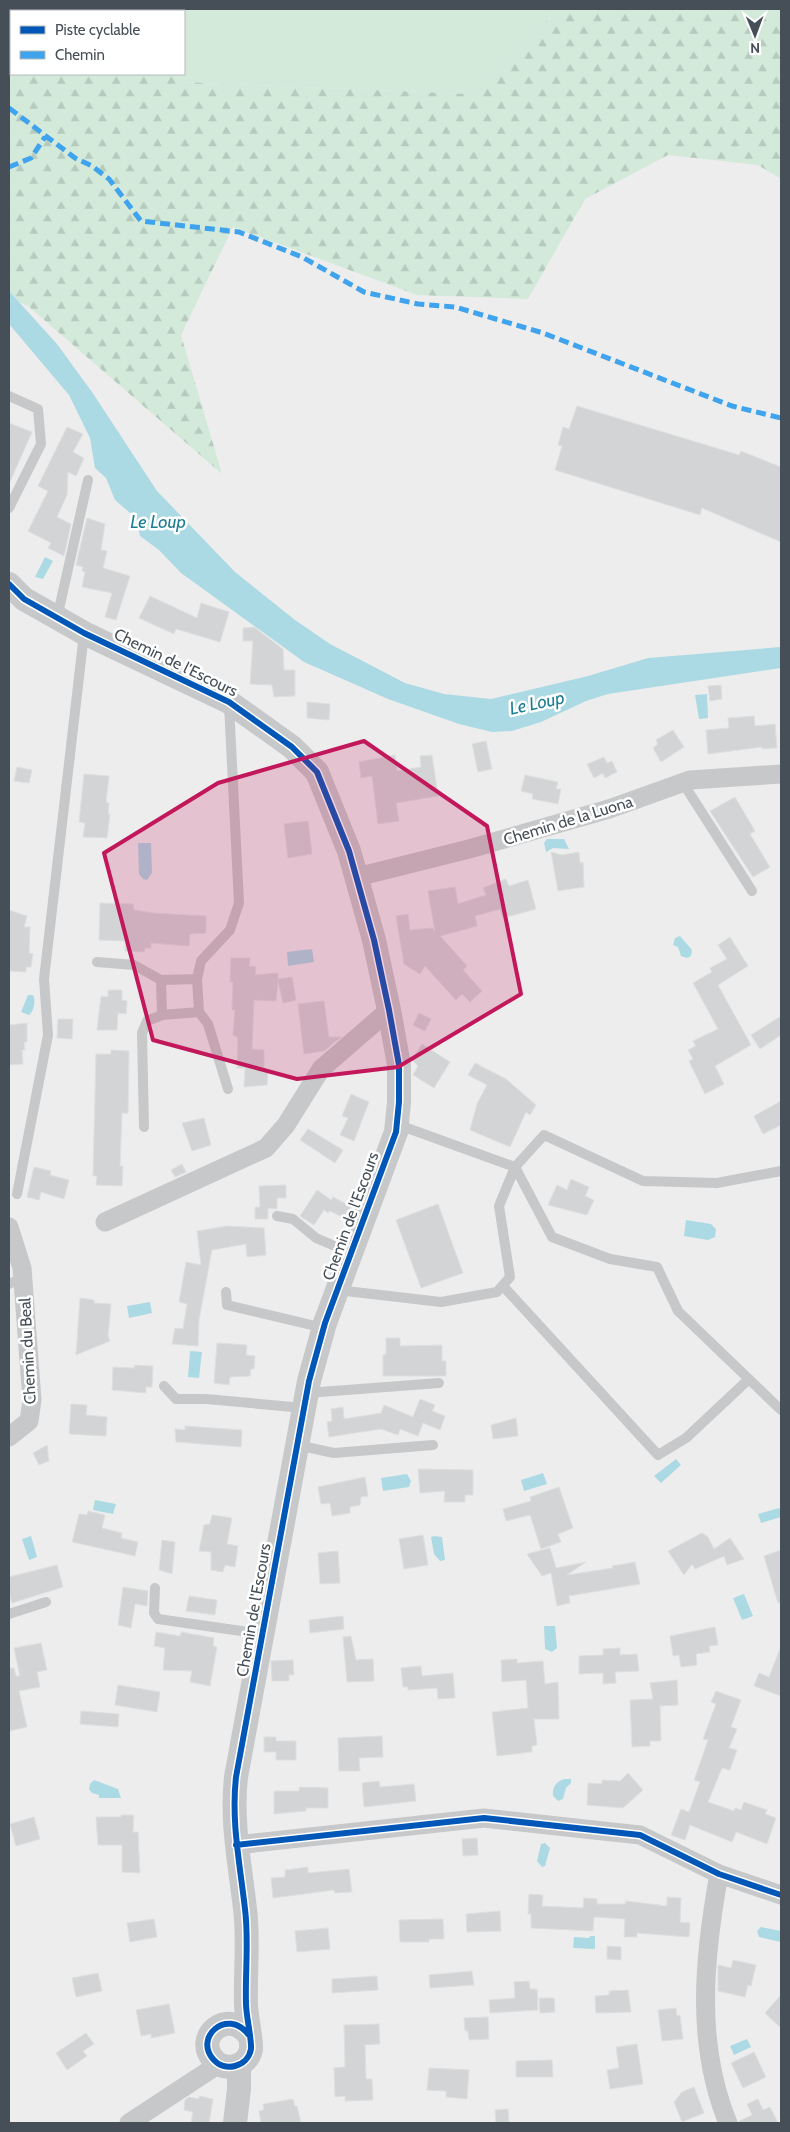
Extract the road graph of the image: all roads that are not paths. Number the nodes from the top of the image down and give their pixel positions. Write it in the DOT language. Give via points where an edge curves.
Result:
graph roads {
  1 [pos="9,396"];
  2 [pos="88,480"];
  3 [pos="9,508"];
  4 [pos="9,584"];
  5 [pos="57,618"];
  6 [pos="84,633"];
  7 [pos="229,702"];
  8 [pos="781,774"];
  9 [pos="683,783"];
  10 [pos="356,877"];
  11 [pos="752,891"];
  12 [pos="97,962"];
  13 [pos="161,980"];
  14 [pos="197,980"];
  15 [pos="389,1010"];
  16 [pos="199,1012"];
  17 [pos="162,1014"];
  18 [pos="228,1089"];
  19 [pos="396,1124"];
  20 [pos="144,1127"];
  21 [pos="515,1167"];
  22 [pos="781,1171"];
  23 [pos="17,1194"];
  24 [pos="276,1216"];
  25 [pos="105,1222"];
  26 [pos="9,1227"];
  27 [pos="351,1253"];
  28 [pos="16,1281"];
  29 [pos="502,1286"];
  30 [pos="337,1290"];
  31 [pos="226,1292"];
  32 [pos="324,1328"];
  33 [pos="749,1380"];
  34 [pos="439,1383"];
  35 [pos="164,1386"];
  36 [pos="306,1401"];
  37 [pos="781,1410"];
  38 [pos="9,1437"];
  39 [pos="297,1446"];
  40 [pos="433,1446"];
  41 [pos="155,1588"];
  42 [pos="46,1602"];
  43 [pos="9,1614"];
  44 [pos="262,1634"];
  45 [pos="236,1845"];
  46 [pos="719,1874"];
  47 [pos="781,1895"];
  48 [pos="245,1976"];
  49 [pos="223,2024"];
  50 [pos="248,2034"];
  51 [pos="229,2064"];
  52 [pos="129,2123"];
  53 [pos="235,2123"];
  54 [pos="728,2123"];
  1 -- 3 [label="lane" via="38,409 41,444"];
  2 -- 5 [label="lane"];
  4 -- 5 [label="street, Chemin de l'Escours" via="24,599"];
  5 -- 6 [label="street, Chemin de l'Escours"];
  6 -- 7 [label="street, Chemin de l'Escours"];
  6 -- 23 [label="lane" via="44,979 48,1036"];
  7 -- 10 [label="street, Chemin de l'Escours" via="292,746 318,772 349,850"];
  7 -- 14 [label="lane" via="239,904 230,930 201,962"];
  8 -- 9 [label="street, Chemin de la Luona"];
  9 -- 10 [label="street, Chemin de la Luona" via="600,812 469,850"];
  9 -- 11 [label="lane"];
  10 -- 15 [label="street, Chemin de l'Escours"];
  12 -- 13 [label="lane" via="134,964"];
  13 -- 14 [label="lane"];
  13 -- 17 [label="lane"];
  14 -- 16 [label="lane"];
  15 -- 19 [label="street, Chemin de l'Escours" via="399,1065"];
  15 -- 25 [label="street" via="321,1069 286,1125 266,1148"];
  16 -- 17 [label="lane"];
  16 -- 18 [label="lane" via="208,1024"];
  17 -- 20 [label="lane" via="147,1021 142,1033"];
  19 -- 21 [label="lane"];
  19 -- 27 [label="street, Chemin de l'Escours" via="396,1132"];
  21 -- 22 [label="lane" via="544,1135 643,1181 718,1183"];
  21 -- 29 [label="lane" via="499,1206 510,1276"];
  21 -- 33 [label="lane" via="552,1237 610,1259 656,1267 678,1311"];
  24 -- 27 [label="lane" via="293,1218 316,1238"];
  26 -- 28 [label="street, Chemin du Beal"];
  27 -- 30 [label="street, Chemin de l'Escours"];
  28 -- 38 [label="street, Chemin du Beal" via="32,1400 29,1421"];
  29 -- 30 [label="lane" via="498,1292 441,1302"];
  29 -- 33 [label="lane" via="658,1455 686,1438"];
  30 -- 32 [label="street, Chemin de l'Escours"];
  31 -- 32 [label="lane" via="227,1305"];
  32 -- 36 [label="street, Chemin de l'Escours"];
  33 -- 37 [label="lane"];
  34 -- 36 [label="lane"];
  35 -- 36 [label="lane" via="176,1400"];
  36 -- 39 [label="street, Chemin de l'Escours"];
  39 -- 40 [label="lane" via="334,1453"];
  39 -- 44 [label="street, Chemin de l'Escours"];
  41 -- 44 [label="lane" via="154,1613 158,1620"];
  42 -- 43 [label="lane"];
  44 -- 45 [label="street, Chemin de l'Escours" via="236,1777 233,1806"];
  45 -- 46 [label="street" via="484,1818 640,1835"];
  45 -- 48 [label="street, Chemin de l'Escours" via="246,1910"];
  46 -- 47 [label="street"];
  46 -- 54 [label="street" via="707,1943 705,2029 716,2094"];
  48 -- 49 [label="street, Chemin de l'Escours" via="233,2009"];
  48 -- 50 [label="street, Chemin de l'Escours"];
  49 -- 50 [label="street" via="237,2024"];
  49 -- 51 [label="street, Chemin de l'Escours" via="211,2032 209,2054"];
  50 -- 51 [label="street, Chemin de l'Escours" via="251,2048 245,2061"];
  51 -- 52 [label="street"];
  51 -- 53 [label="street, Chemin de l'Escours" via="239,2089"];
}
